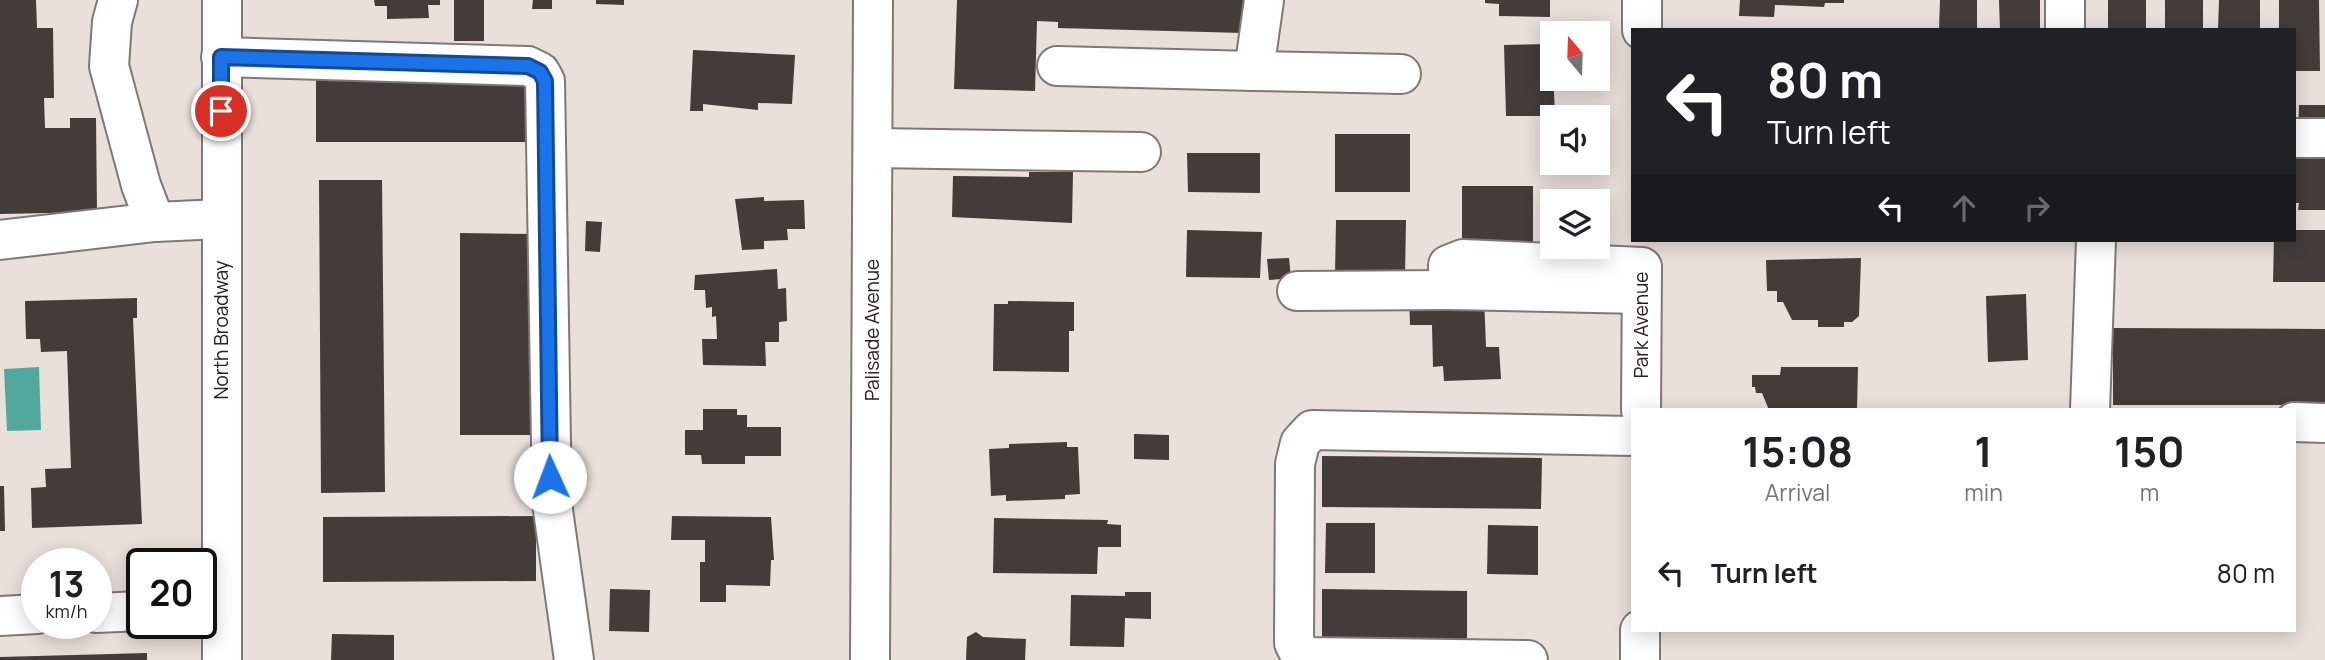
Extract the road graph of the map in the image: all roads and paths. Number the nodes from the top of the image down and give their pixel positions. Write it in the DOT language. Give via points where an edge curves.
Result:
graph roads {
  1 [pos="118,0"];
  2 [pos="222,0"];
  3 [pos="873,0"];
  4 [pos="1264,0"];
  5 [pos="1642,0"];
  6 [pos="2064,0"];
  7 [pos="1642,28"];
  8 [pos="2065,28"];
  9 [pos="221,57"];
  10 [pos="1057,66"];
  11 [pos="1254,71"];
  12 [pos="1401,74"];
  13 [pos="2296,138"];
  14 [pos="2325,138"];
  15 [pos="873,148"];
  16 [pos="1141,152"];
  17 [pos="221,219"];
  18 [pos="155,222"];
  19 [pos="0,240"];
  20 [pos="2096,242"];
  21 [pos="1641,267"];
  22 [pos="1297,291"];
  23 [pos="1641,408"];
  24 [pos="2090,408"];
  25 [pos="2296,422"];
  26 [pos="2325,423"];
  27 [pos="1631,436"];
  28 [pos="213,548"];
  29 [pos="21,615"];
  30 [pos="0,616"];
  31 [pos="1640,632"];
  32 [pos="217,637"];
  33 [pos="222,660"];
  34 [pos="574,660"];
  35 [pos="870,660"];
  36 [pos="1528,660"];
  37 [pos="1640,660"];
  1 -- 18 [label="street" via="108,66"];
  2 -- 9 [label="street, North Broadway"];
  3 -- 15 [label="street, Palisade Avenue"];
  4 -- 11 [label="street"];
  5 -- 7 [label="street"];
  6 -- 8 [label="street"];
  9 -- 17 [label="street, North Broadway"];
  9 -- 34 [label="street" via="528,66 540,72 545,81 551,503"];
  10 -- 11 [label="street"];
  11 -- 12 [label="street"];
  13 -- 14 [label="street"];
  15 -- 16 [label="street"];
  15 -- 35 [label="street, Palisade Avenue"];
  17 -- 18 [label="street"];
  17 -- 28 [label="street, North Broadway"];
  18 -- 19 [label="street"];
  20 -- 24 [label="street"];
  21 -- 22 [label="street" via="1448,290"];
  21 -- 23 [label="street, Park Avenue"];
  25 -- 26 [label="street"];
  27 -- 36 [label="street" via="1312,430 1300,443 1295,478 1294,643 1298,651 1310,657"];
  29 -- 30 [label="street"];
  31 -- 37 [label="street"];
  32 -- 33 [label="street, North Broadway"];
}
